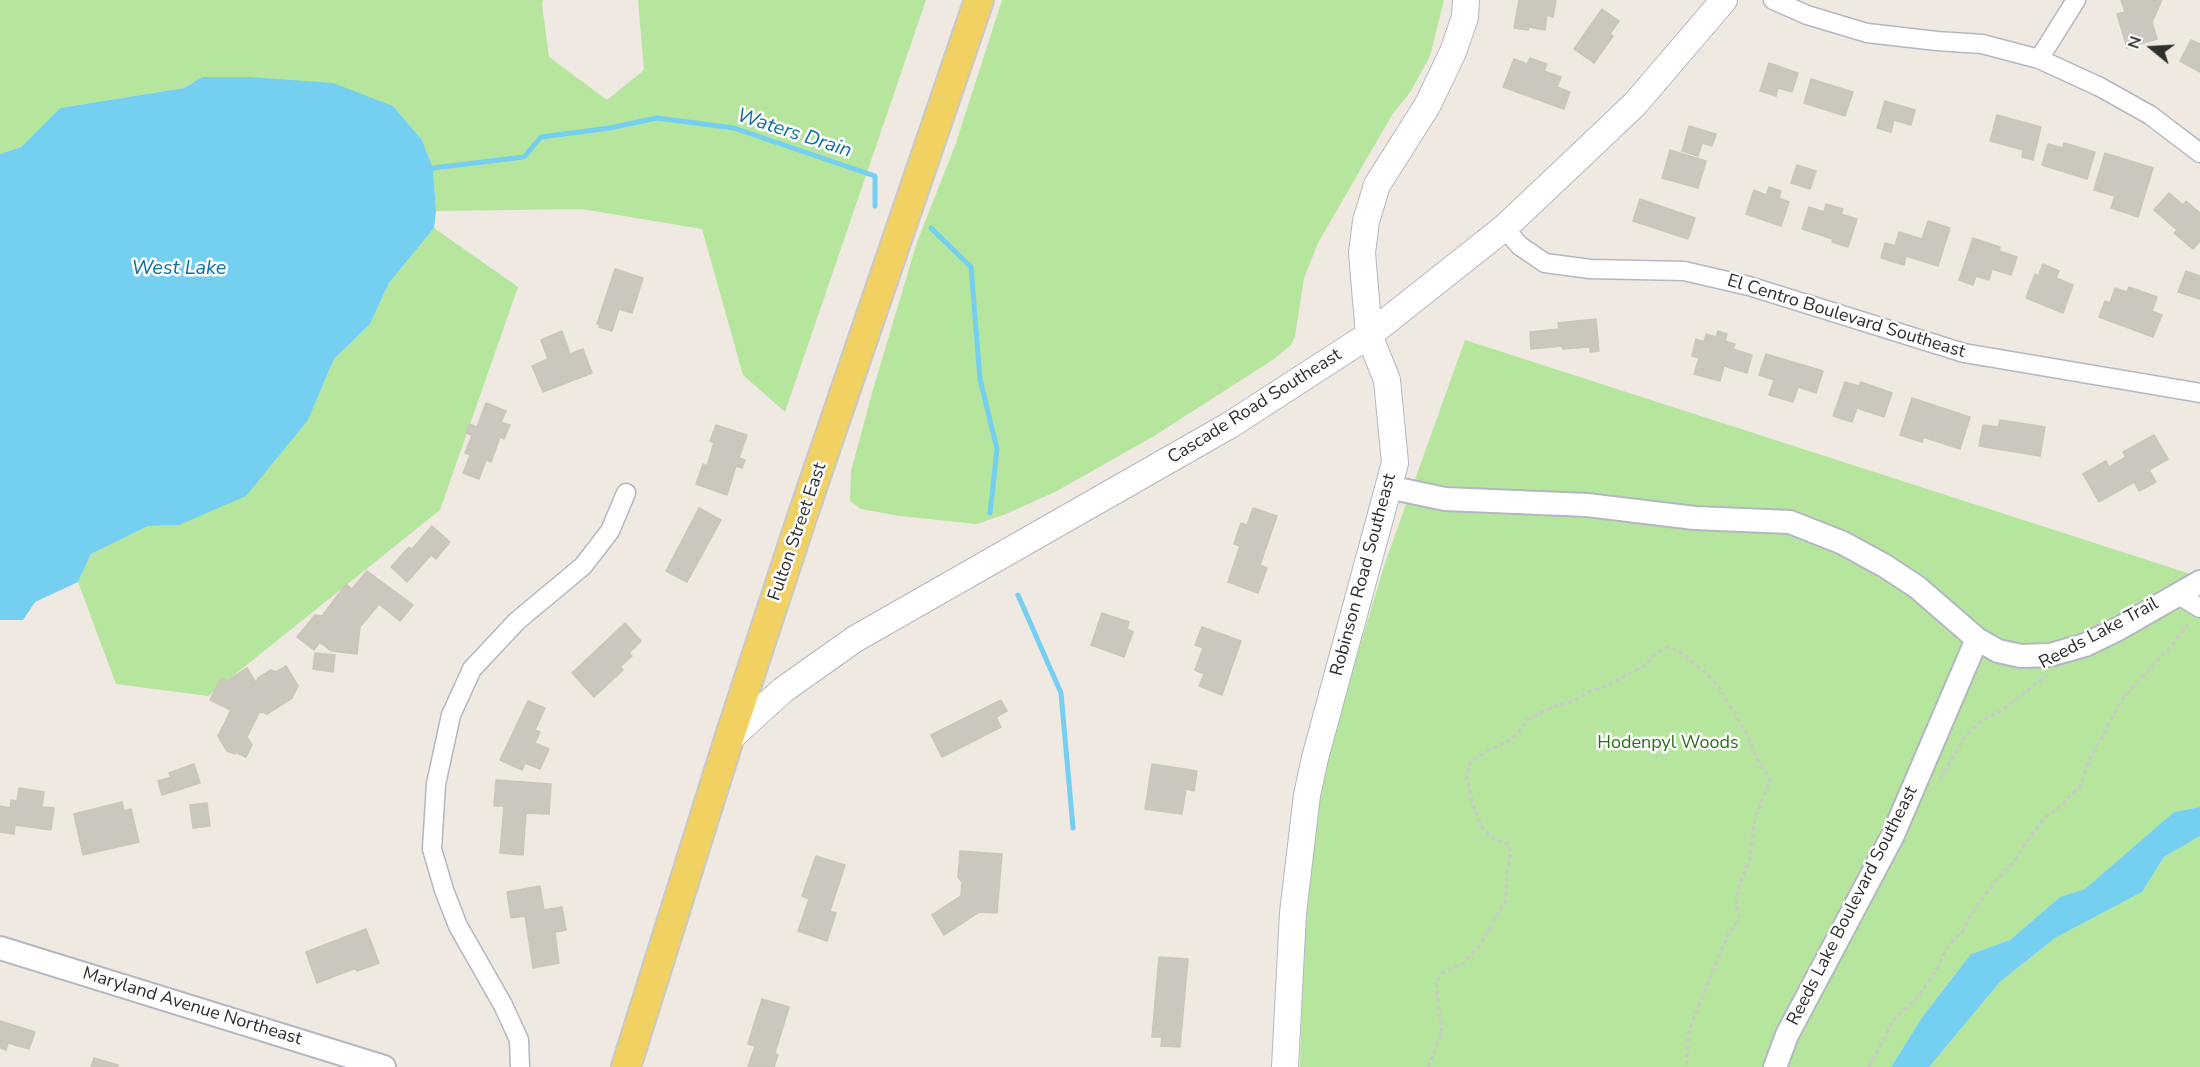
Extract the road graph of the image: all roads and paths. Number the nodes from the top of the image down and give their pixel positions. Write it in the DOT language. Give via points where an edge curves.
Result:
graph roads {
  1 [pos="979,0"];
  2 [pos="1466,0"];
  3 [pos="1724,0"];
  4 [pos="1773,0"];
  5 [pos="2076,0"];
  6 [pos="2038,58"];
  7 [pos="2200,153"];
  8 [pos="1504,228"];
  9 [pos="1369,335"];
  10 [pos="2200,393"];
  11 [pos="1388,487"];
  12 [pos="626,494"];
  13 [pos="2200,582"];
  14 [pos="2177,594"];
  15 [pos="2195,615"];
  16 [pos="1977,639"];
  17 [pos="2051,672"];
  18 [pos="729,739"];
  19 [pos="1936,782"];
  20 [pos="0,948"];
  21 [pos="384,1067"];
  22 [pos="520,1067"];
  23 [pos="626,1067"];
  24 [pos="1285,1067"];
  25 [pos="1428,1067"];
  26 [pos="1686,1067"];
  27 [pos="1775,1067"];
  28 [pos="1869,1067"];
  1 -- 18 [label="main road, Fulton Street East"];
  2 -- 9 [label="main road, Robinson Road Southeast" via="1465,17 1453,52 1427,106 1377,185 1366,221 1362,253"];
  3 -- 8 [label="main road, Cascade Road Southeast" via="1635,105"];
  4 -- 6 [label="street" via="1867,33 1982,44"];
  5 -- 6 [label="street"];
  6 -- 7 [label="street" via="2150,115"];
  8 -- 9 [label="main road, Cascade Road Southeast"];
  8 -- 10 [label="street, El Centro Boulevard Southeast" via="1520,246 1545,263 1590,269 1684,271 1749,286 1964,353"];
  9 -- 11 [label="main road, Robinson Road Southeast" via="1388,380 1395,463"];
  9 -- 18 [label="main road, Cascade Road Southeast" via="1221,430 855,639 783,690"];
  11 -- 16 [label="street" via="1445,499 1587,505 1695,518 1790,522 1844,543 1885,566 1917,587"];
  11 -- 24 [label="main road, Robinson Road Southeast" via="1307,795 1293,913"];
  12 -- 22 [label="street" via="610,531 583,566 517,621 472,669 452,715 436,784 432,849 444,890 458,926 519,1040"];
  13 -- 14 [label="street"];
  14 -- 15 [label="street"];
  14 -- 16 [label="street" via="2118,629 2050,655 2021,656 1998,651"];
  15 -- 28 [label="path" via="2123,698 2080,785 2046,817 1988,890 1917,998 1894,1019"];
  16 -- 27 [label="street, Reeds Lake Boulevard Southeast" via="1893,835 1787,1035"];
  17 -- 19 [label="path, Reeds Lake Trail" via="1965,736"];
  18 -- 23 [label="main road, Fulton Street East"];
  20 -- 21 [label="street, Maryland Avenue Northeast"];
  25 -- 26 [label="path" via="1442,1033 1436,983 1442,973 1462,964 1480,945 1506,900 1511,852 1508,844 1493,839 1481,826 1467,779 1470,762 1507,742 1527,720 1602,688 1644,666 1667,647 1706,673 1718,686 1748,736 1769,785 1755,818 1750,860 1739,886 1739,917 1689,1030"];
}
